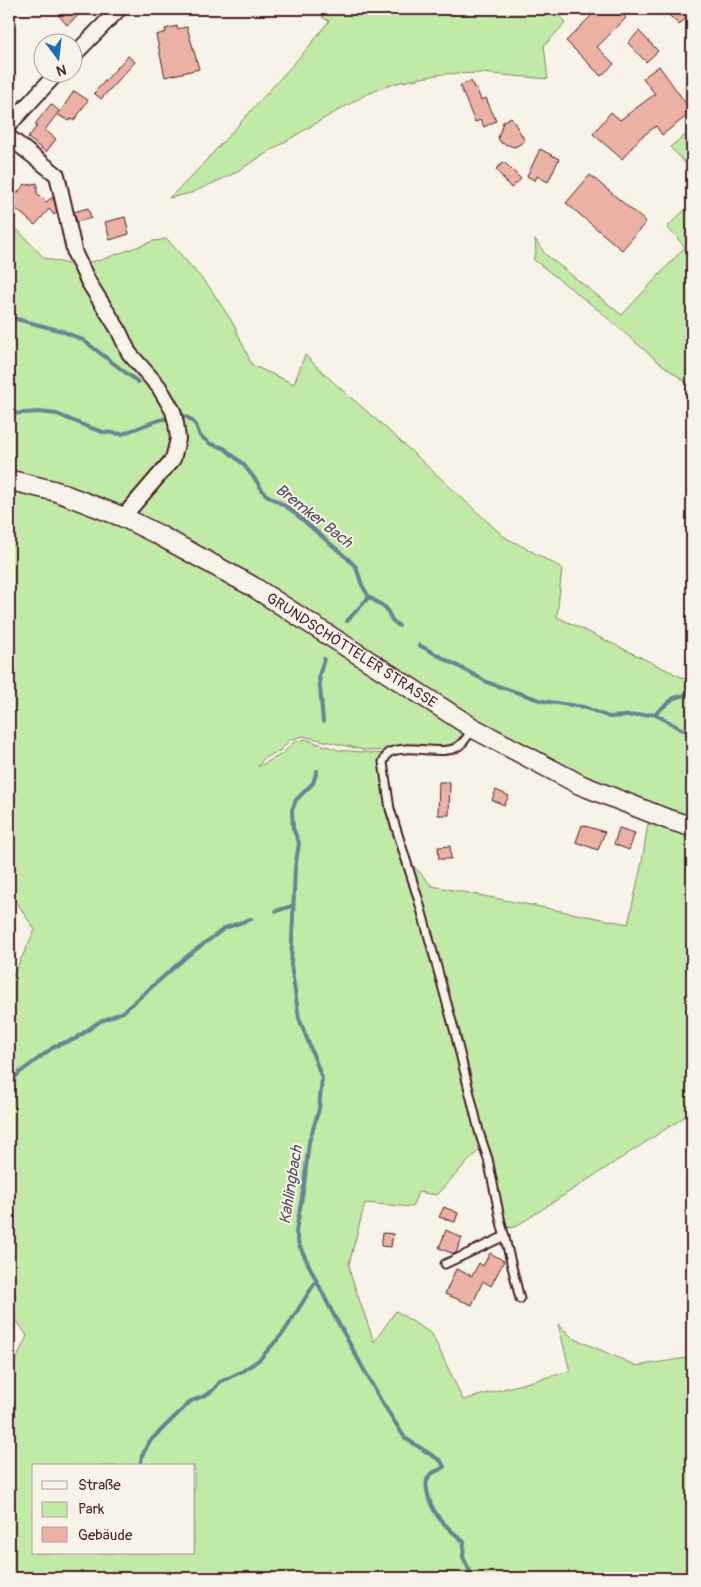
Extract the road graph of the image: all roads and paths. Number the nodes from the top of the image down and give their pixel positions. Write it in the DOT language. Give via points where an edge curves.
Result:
graph roads {
  1 [pos="120,9"];
  2 [pos="82,47"];
  3 [pos="49,82"];
  4 [pos="9,125"];
  5 [pos="9,137"];
  6 [pos="9,480"];
  7 [pos="123,517"];
  8 [pos="474,728"];
  9 [pos="692,827"];
  10 [pos="505,1236"];
  11 [pos="446,1264"];
  12 [pos="520,1299"];
  1 -- 2 [label="street"];
  3 -- 4 [label="street"];
  5 -- 7 [label="street" via="57,175 75,254 89,284 118,329 129,353 159,387 175,417 178,439 173,459"];
  6 -- 7 [label="main road, GRUNDSCHÖTTELER STRASSE" via="54,491"];
  7 -- 8 [label="main road, GRUNDSCHÖTTELER STRASSE" via="252,586"];
  8 -- 9 [label="main road, GRUNDSCHÖTTELER STRASSE" via="581,785"];
  8 -- 10 [label="lane" via="465,741 452,749 399,749 388,753 383,762 390,809 454,1029"];
  10 -- 11 [label="lane"];
  10 -- 12 [label="lane"];
}
